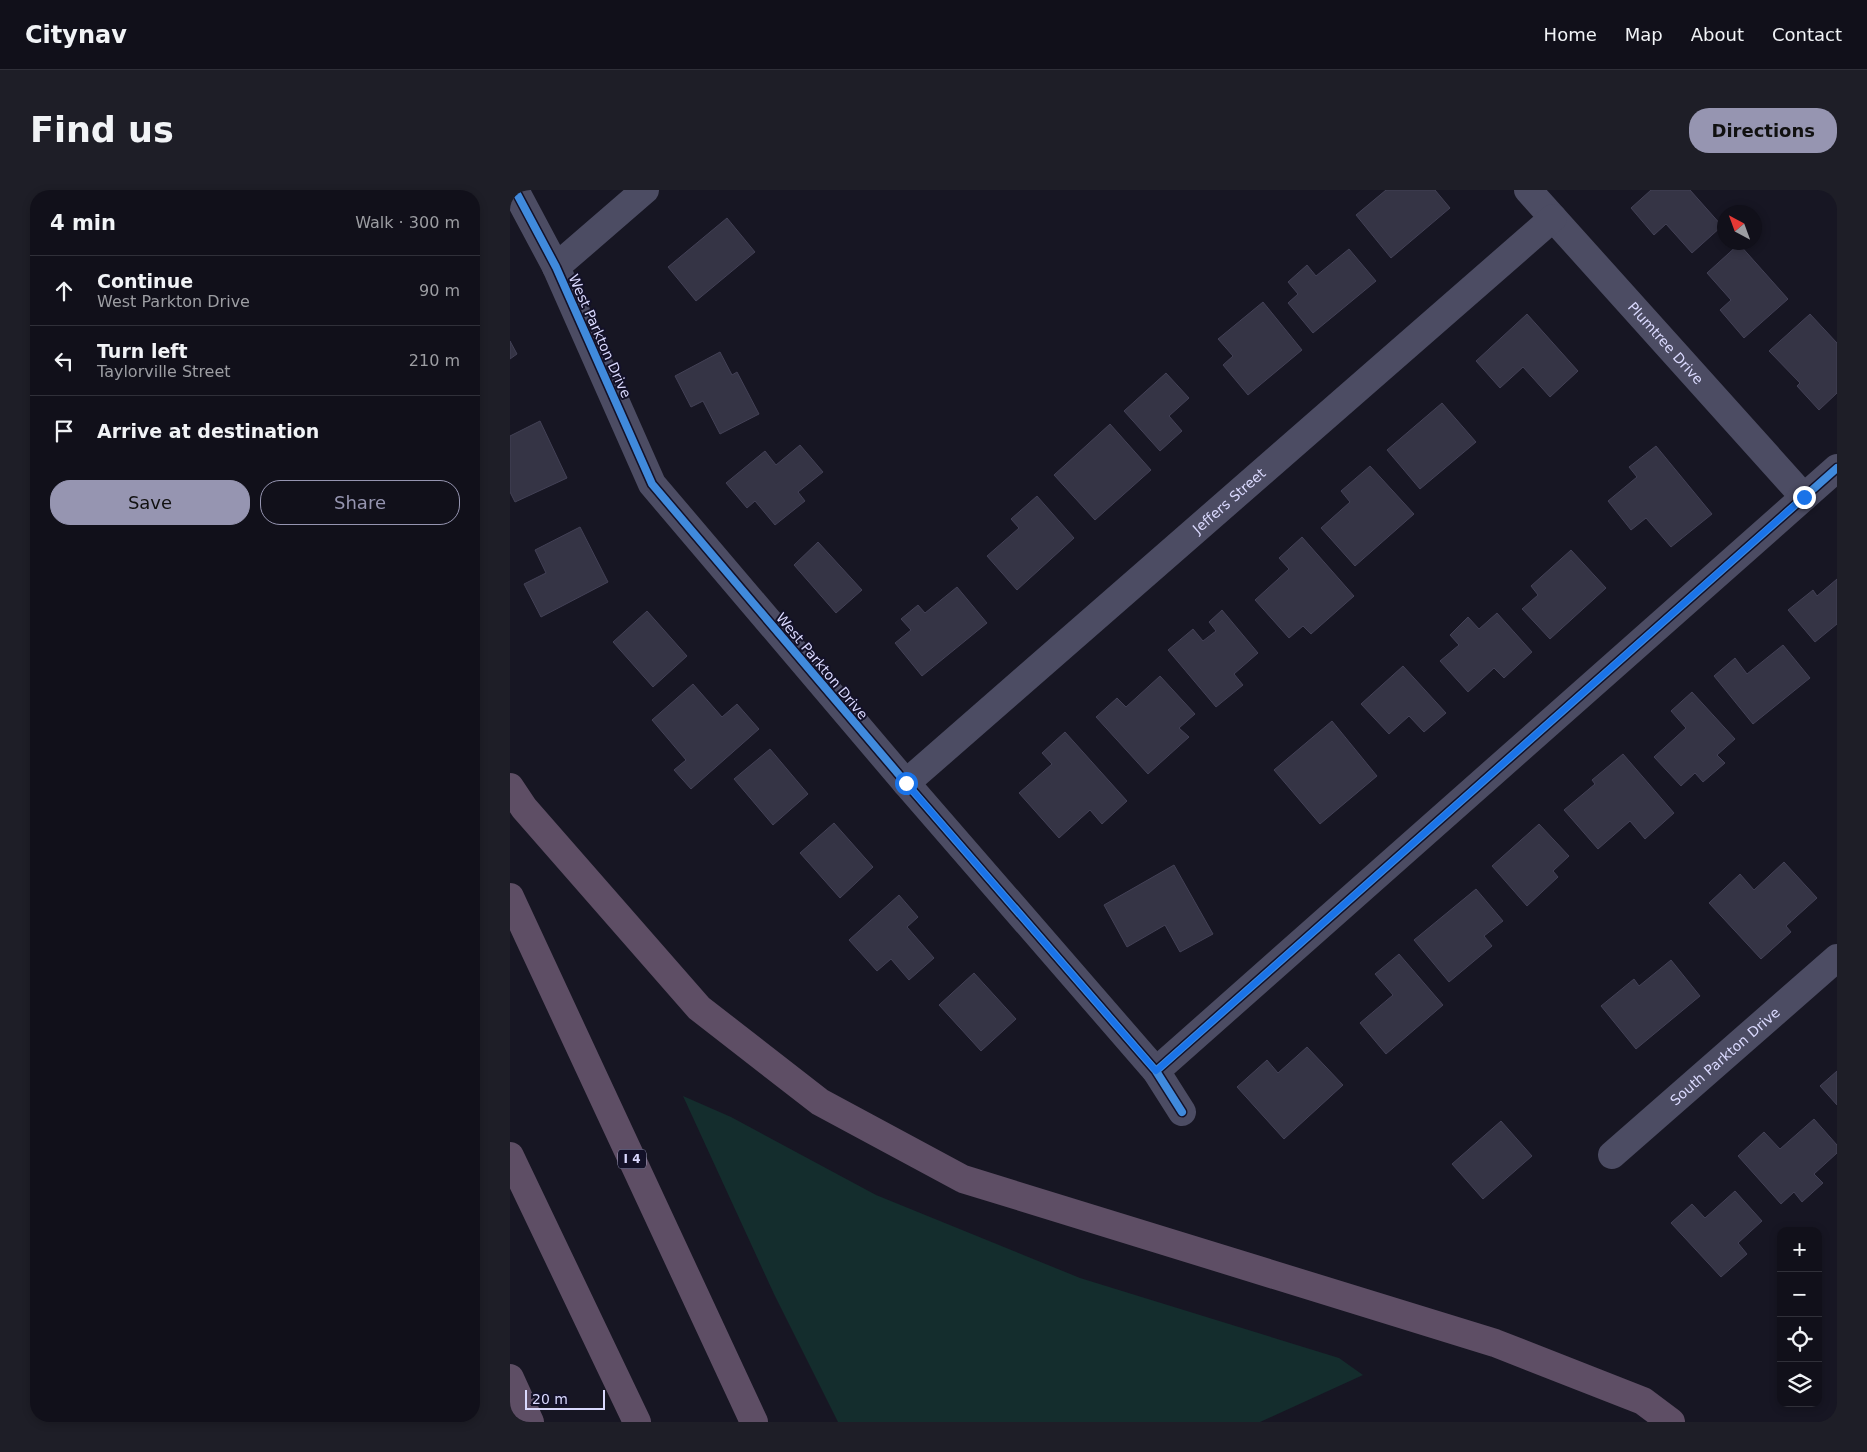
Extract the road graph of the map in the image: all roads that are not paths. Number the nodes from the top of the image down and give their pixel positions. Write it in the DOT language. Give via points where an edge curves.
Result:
graph roads {
  1 [pos="515,190"];
  2 [pos="645,190"];
  3 [pos="1528,190"];
  4 [pos="1552,218"];
  5 [pos="556,267"];
  6 [pos="1837,468"];
  7 [pos="1804,497"];
  8 [pos="906,783"];
  9 [pos="510,787"];
  10 [pos="510,897"];
  11 [pos="1837,958"];
  12 [pos="1156,1071"];
  13 [pos="1182,1112"];
  14 [pos="1612,1155"];
  15 [pos="510,1156"];
  16 [pos="510,1378"];
  17 [pos="530,1422"];
  18 [pos="637,1422"];
  19 [pos="754,1422"];
  20 [pos="1671,1422"];
  1 -- 5 [label="street, West Parkton Drive"];
  2 -- 5 [label="street"];
  3 -- 4 [label="street, Plumtree Drive"];
  4 -- 7 [label="street, Plumtree Drive"];
  4 -- 8 [label="street, Jeffers Street"];
  5 -- 8 [label="street, West Parkton Drive" via="652,484"];
  6 -- 7 [label="street"];
  7 -- 12 [label="street"];
  8 -- 12 [label="street, West Parkton Drive"];
  9 -- 20 [label="highway" via="524,808 698,1008 820,1102 963,1179 1495,1343 1643,1401"];
  10 -- 19 [label="highway, I 4"];
  11 -- 14 [label="street, South Parkton Drive"];
  12 -- 13 [label="street, West Parkton Drive"];
  15 -- 18 [label="highway"];
  16 -- 17 [label="highway"];
}
